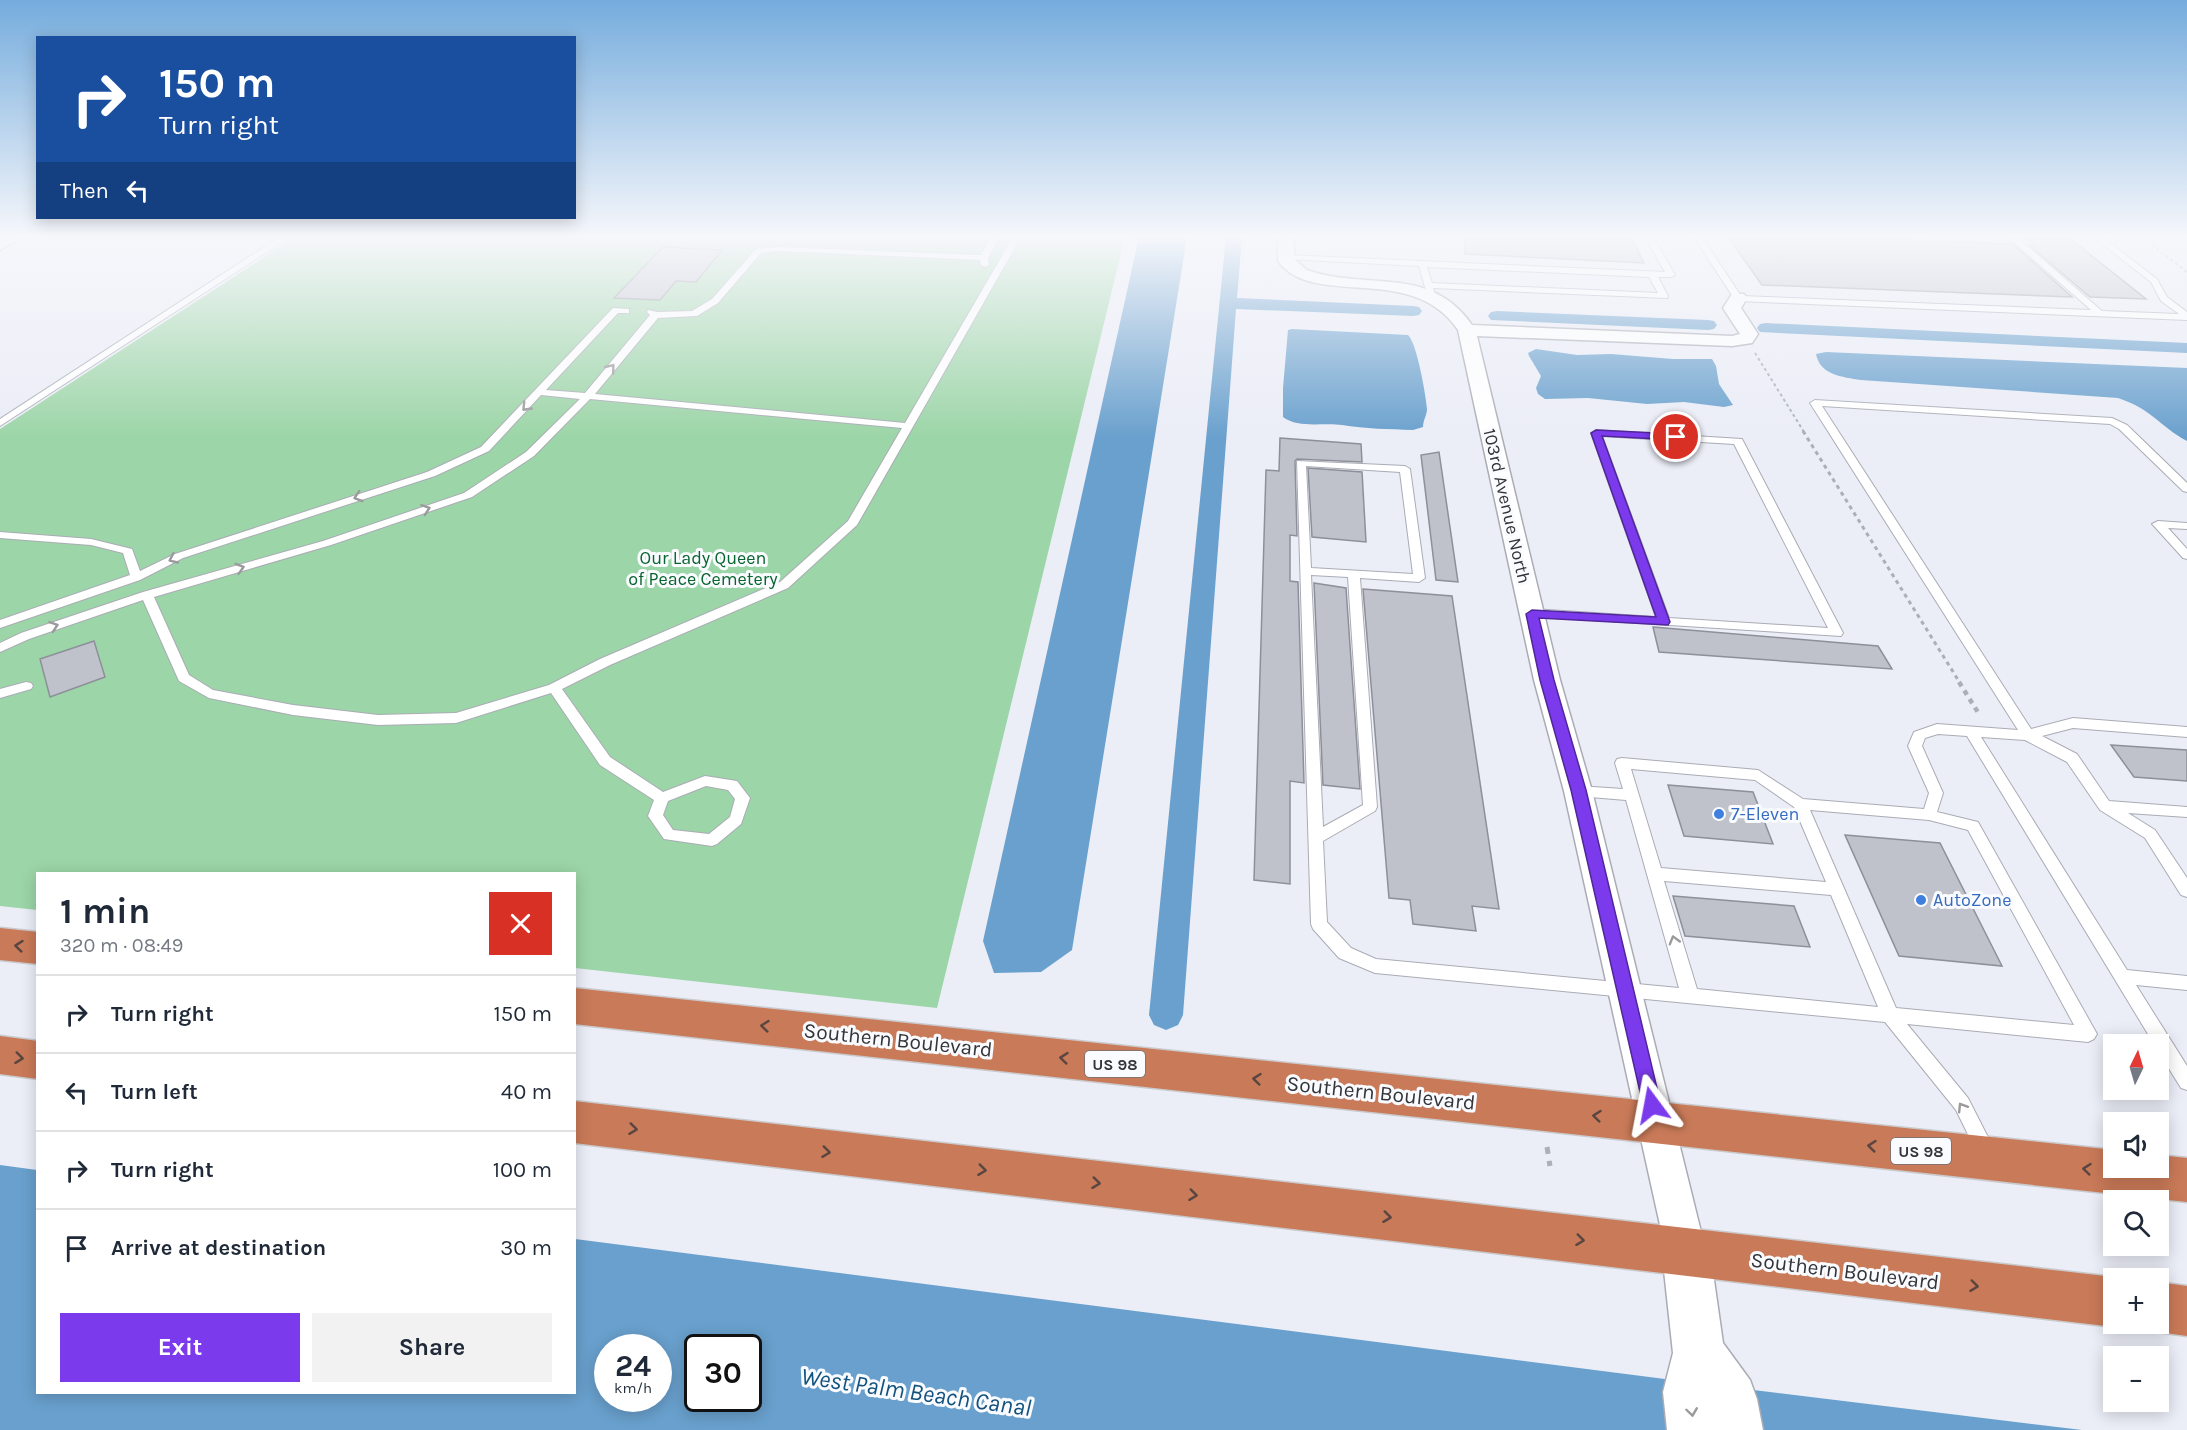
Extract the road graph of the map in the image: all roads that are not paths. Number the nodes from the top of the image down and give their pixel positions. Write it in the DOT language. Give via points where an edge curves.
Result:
graph roads {
  1 [pos="183,304"];
  2 [pos="711,304"];
  3 [pos="978,304"];
  4 [pos="1446,304"];
  5 [pos="1735,304"];
  6 [pos="1867,304"];
  7 [pos="2087,304"];
  8 [pos="2170,304"];
  9 [pos="627,311"];
  10 [pos="2099,314"];
  11 [pos="2187,316"];
  12 [pos="1467,330"];
  13 [pos="541,392"];
  14 [pos="588,396"];
  15 [pos="0,423"];
  16 [pos="908,426"];
  17 [pos="2187,489"];
  18 [pos="2187,526"];
  19 [pos="0,535"];
  20 [pos="2187,556"];
  21 [pos="1305,571"];
  22 [pos="1354,574"];
  23 [pos="136,577"];
  24 [pos="147,595"];
  25 [pos="1532,614"];
  26 [pos="1664,622"];
  27 [pos="0,624"];
  28 [pos="0,648"];
  29 [pos="26,686"];
  30 [pos="554,688"];
  31 [pos="0,694"];
  32 [pos="1971,731"];
  33 [pos="2187,732"];
  34 [pos="2028,735"];
  35 [pos="1578,790"];
  36 [pos="1632,795"];
  37 [pos="662,798"];
  38 [pos="1800,804"];
  39 [pos="2105,806"];
  40 [pos="2187,812"];
  41 [pos="1929,815"];
  42 [pos="1316,838"];
  43 [pos="1654,874"];
  44 [pos="1836,888"];
  45 [pos="2187,891"];
  46 [pos="0,944"];
  47 [pos="36,948"];
  48 [pos="2121,976"];
  49 [pos="2187,982"];
  50 [pos="1624,989"];
  51 [pos="1690,996"];
  52 [pos="576,1006"];
  53 [pos="1891,1017"];
  54 [pos="0,1055"];
  55 [pos="36,1060"];
  56 [pos="2187,1082"];
  57 [pos="576,1122"];
  58 [pos="1656,1122"];
  59 [pos="1990,1159"];
  60 [pos="2187,1180"];
  61 [pos="1686,1252"];
  62 [pos="2103,1301"];
  63 [pos="2169,1309"];
  64 [pos="2187,1311"];
  65 [pos="1699,1353"];
  66 [pos="1694,1430"];
  67 [pos="1736,1430"];
  1 -- 15 [label="lane"];
  14 -- 2 [label="lane, one-way" via="653,314 694,314"];
  3 -- 16 [label="lane"];
  4 -- 12 [label="street, 103rd Avenue North"];
  5 -- 12 [label="street" via="1732,308 1749,334 1746,339"];
  6 -- 10 [label="lane"];
  7 -- 10 [label="lane"];
  8 -- 11 [label="lane"];
  9 -- 13 [label="lane" via="616,310"];
  10 -- 11 [label="lane"];
  12 -- 25 [label="street, 103rd Avenue North"];
  13 -- 14 [label="lane"];
  13 -- 23 [label="lane, one-way" via="485,449 430,474 179,556"];
  14 -- 16 [label="lane"];
  24 -- 14 [label="lane, one-way" via="327,543 468,495 530,454"];
  16 -- 30 [label="lane" via="853,523 784,585"];
  17 -- 34 [label="lane" via="2112,421 1815,403"];
  18 -- 20 [label="lane" via="2158,525"];
  19 -- 23 [label="lane" via="92,542 128,551"];
  21 -- 22 [label="lane"];
  21 -- 22 [label="lane" via="1301,463 1405,469 1419,578"];
  21 -- 42 [label="lane"];
  22 -- 42 [label="lane" via="1370,807"];
  23 -- 27 [label="lane"];
  28 -- 24 [label="lane, one-way"];
  24 -- 30 [label="lane" via="184,678 209,694 293,710 378,720 456,718"];
  25 -- 26 [label="lane"];
  25 -- 35 [label="street, 103rd Avenue North"];
  26 -- 26 [label="lane" via="1837,633 1738,441 1596,433"];
  29 -- 31 [label="lane"];
  30 -- 37 [label="lane" via="605,761"];
  32 -- 34 [label="lane"];
  32 -- 41 [label="lane" via="1937,729 1919,735 1915,746 1936,793"];
  32 -- 48 [label="lane"];
  33 -- 34 [label="lane" via="2073,723"];
  34 -- 39 [label="lane" via="2072,758"];
  35 -- 36 [label="lane"];
  35 -- 50 [label="street, 103rd Avenue North"];
  36 -- 38 [label="lane" via="1622,763 1758,775"];
  36 -- 43 [label="lane"];
  37 -- 37 [label="lane" via="705,781 732,784 743,798 736,820 712,840 669,835 655,816"];
  38 -- 41 [label="lane"];
  38 -- 44 [label="lane"];
  39 -- 40 [label="lane"];
  39 -- 45 [label="lane" via="2150,834"];
  41 -- 53 [label="lane" via="1973,826 2088,1034"];
  42 -- 50 [label="lane" via="1319,924 1345,952 1376,966"];
  43 -- 44 [label="lane"];
  51 -- 43 [label="lane, one-way"];
  44 -- 53 [label="lane"];
  47 -- 46 [label="highway, one-way"];
  48 -- 49 [label="lane"];
  48 -- 56 [label="lane"];
  50 -- 51 [label="lane"];
  50 -- 58 [label="street, 103rd Avenue North"];
  51 -- 53 [label="lane"];
  58 -- 52 [label="highway, Southern Boulevard / US 98, one-way"];
  59 -- 53 [label="lane, one-way" via="1962,1104"];
  54 -- 55 [label="highway, one-way"];
  57 -- 61 [label="highway, Southern Boulevard, one-way"];
  59 -- 58 [label="highway, Southern Boulevard / US 98, one-way"];
  58 -- 61 [label="street, 103rd Avenue North"];
  60 -- 59 [label="highway, Southern Boulevard / US 98, one-way"];
  61 -- 62 [label="highway, Southern Boulevard, one-way"];
  61 -- 65 [label="street"];
  63 -- 64 [label="highway"];
  65 -- 66 [label="street, one-way" via="1689,1392"];
  65 -- 67 [label="street" via="1731,1398"];
}
